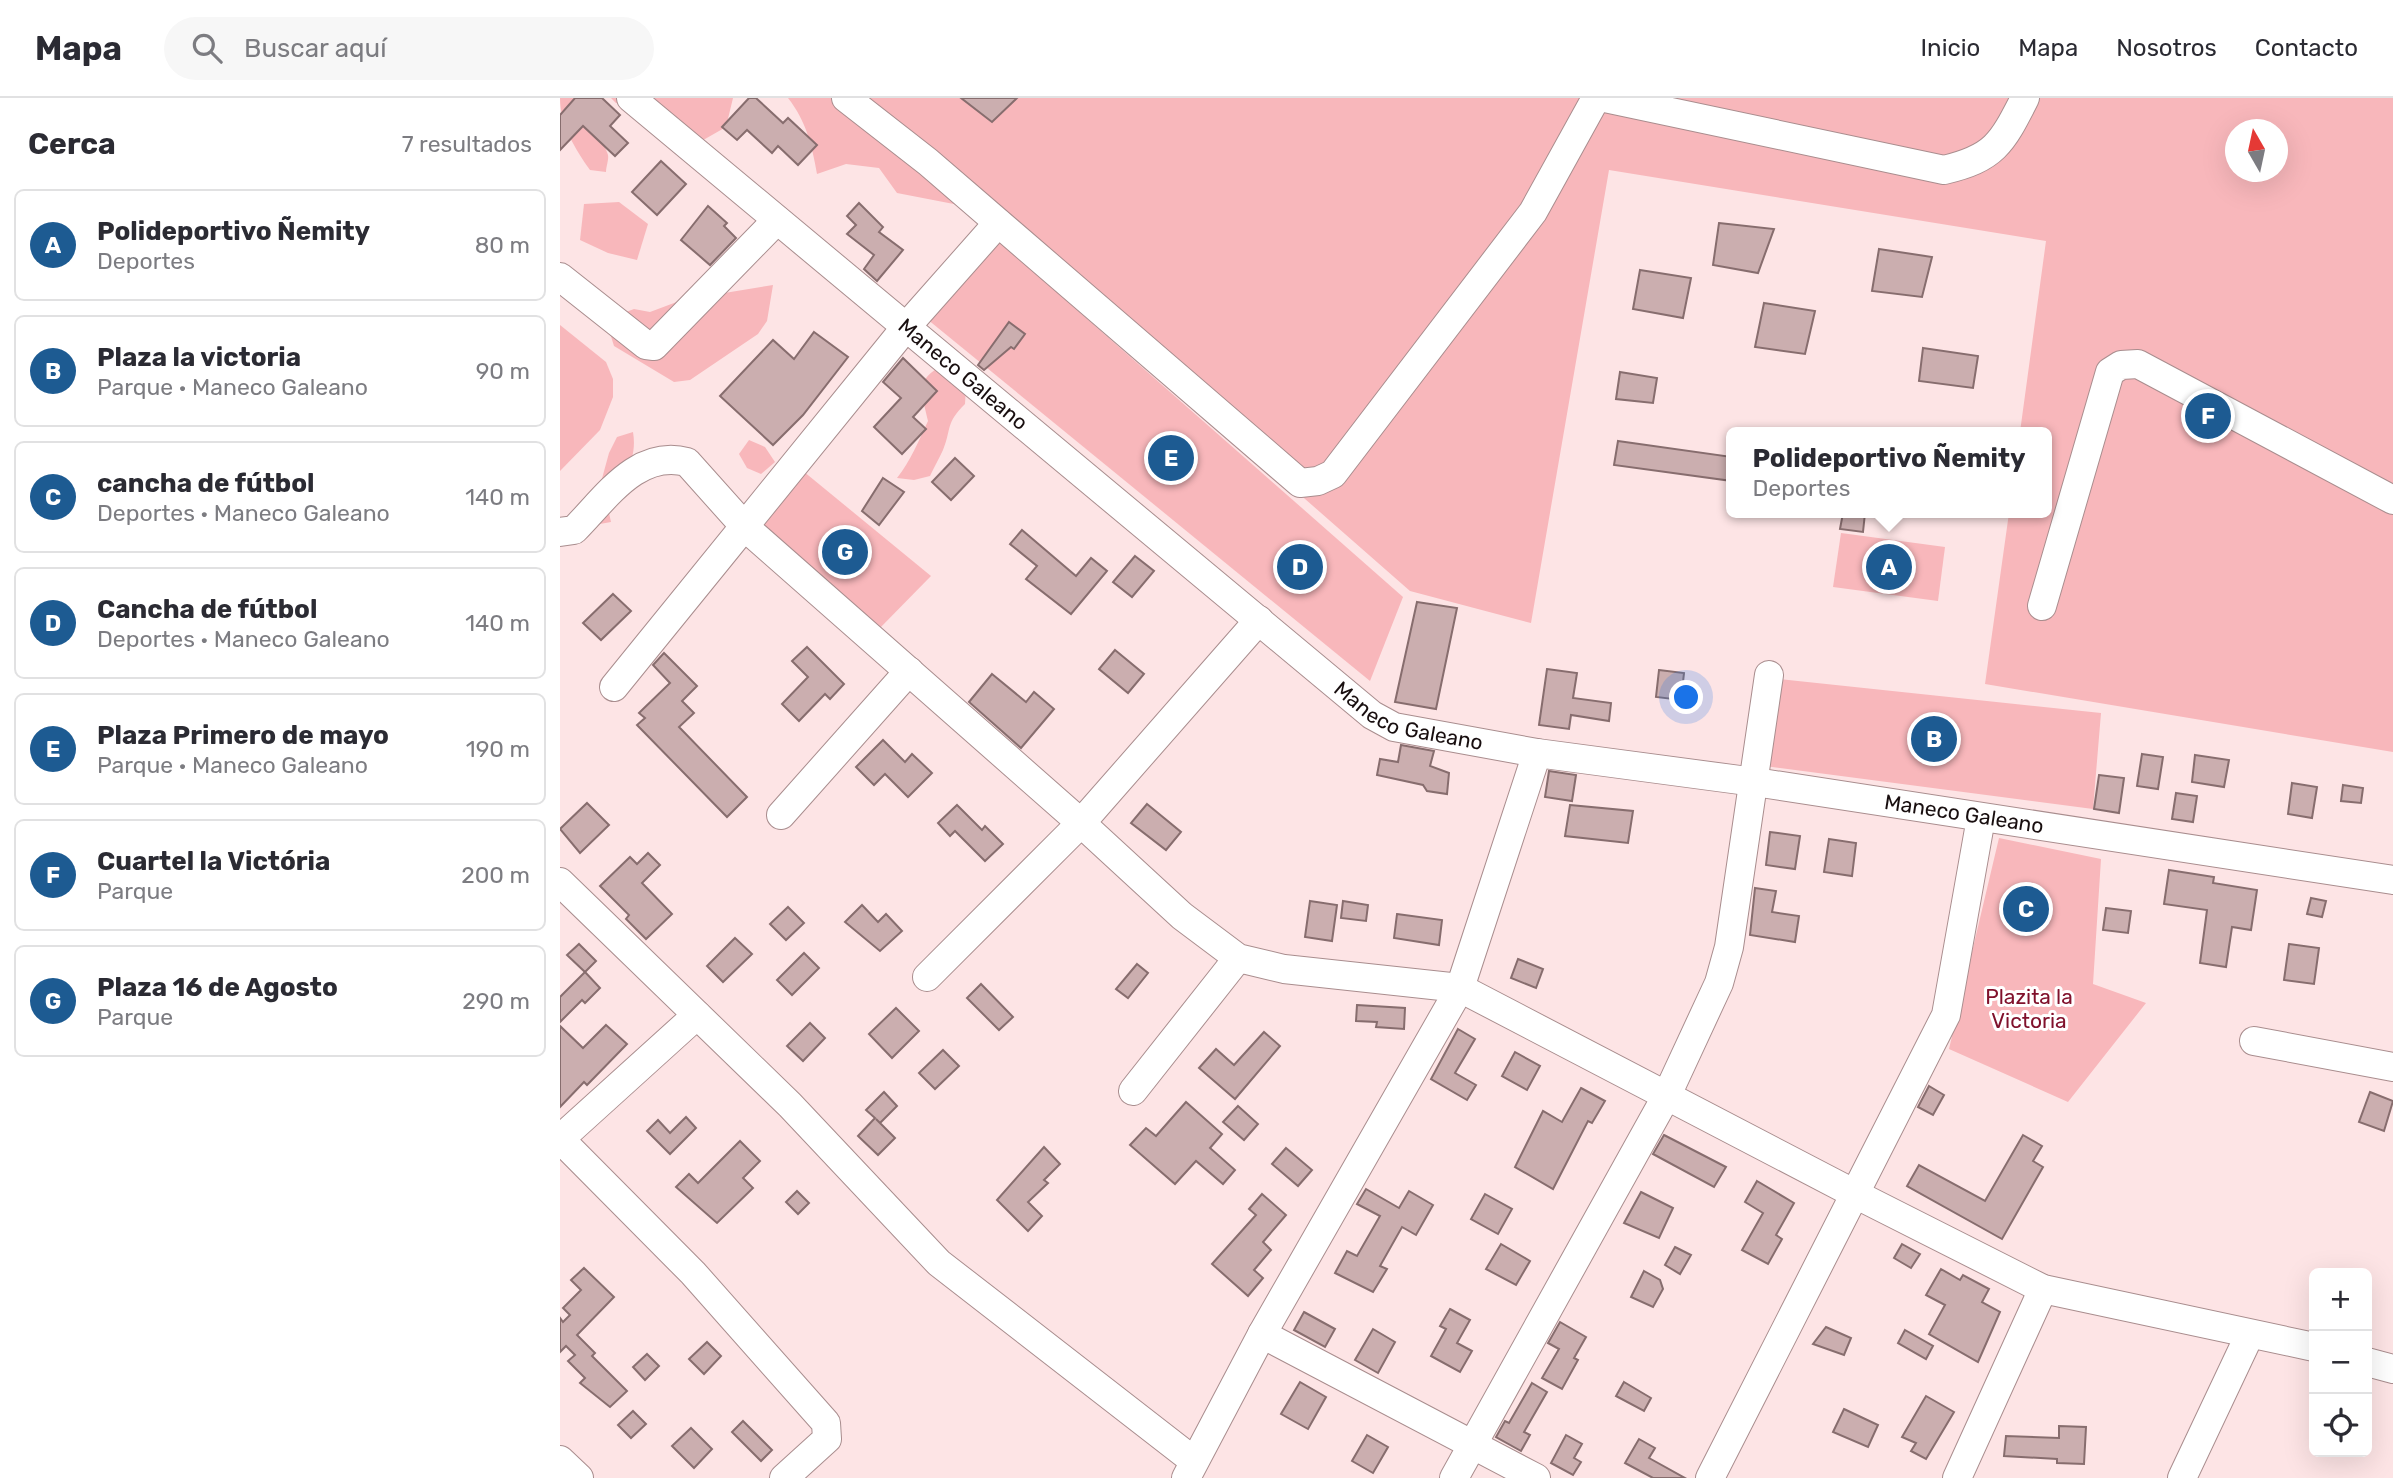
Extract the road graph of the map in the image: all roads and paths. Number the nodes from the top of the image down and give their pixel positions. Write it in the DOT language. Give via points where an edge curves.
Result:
graph roads {
  1 [pos="631,98"];
  2 [pos="845,98"];
  3 [pos="1596,98"];
  4 [pos="1605,98"];
  5 [pos="2025,98"];
  6 [pos="776,220"];
  7 [pos="998,223"];
  8 [pos="560,277"];
  9 [pos="906,327"];
  10 [pos="2393,500"];
  11 [pos="746,528"];
  12 [pos="560,532"];
  13 [pos="2042,606"];
  14 [pos="1259,620"];
  15 [pos="909,671"];
  16 [pos="1769,675"];
  17 [pos="614,687"];
  18 [pos="1537,753"];
  19 [pos="1755,782"];
  20 [pos="781,815"];
  21 [pos="1981,818"];
  22 [pos="1081,823"];
  23 [pos="2393,880"];
  24 [pos="560,883"];
  25 [pos="1238,958"];
  26 [pos="927,977"];
  27 [pos="1460,988"];
  28 [pos="697,1015"];
  29 [pos="2255,1041"];
  30 [pos="2393,1067"];
  31 [pos="1133,1091"];
  32 [pos="1667,1095"];
  33 [pos="560,1139"];
  34 [pos="1857,1195"];
  35 [pos="2043,1289"];
  36 [pos="1262,1334"];
  37 [pos="2250,1334"];
  38 [pos="2309,1346"];
  39 [pos="2372,1363"];
  40 [pos="2393,1369"];
  41 [pos="1472,1444"];
  42 [pos="560,1460"];
  43 [pos="1190,1470"];
  44 [pos="579,1478"];
  45 [pos="784,1478"];
  46 [pos="1454,1478"];
  47 [pos="1536,1478"];
  48 [pos="1710,1478"];
  49 [pos="1957,1478"];
  50 [pos="2182,1478"];
  1 -- 6 [label="street, Maneco Galeano"];
  2 -- 7 [label="street"];
  3 -- 7 [label="street" via="1533,212 1333,474 1318,481 1300,483"];
  4 -- 5 [label="street" via="1944,170 1974,163 2002,141"];
  6 -- 8 [label="street" via="654,346 646,345"];
  6 -- 9 [label="street, Maneco Galeano"];
  7 -- 9 [label="street"];
  9 -- 11 [label="street"];
  9 -- 14 [label="street, Maneco Galeano"];
  10 -- 13 [label="street" via="2138,364 2121,365 2110,372"];
  11 -- 12 [label="street" via="687,462 664,459 637,467 574,530"];
  11 -- 15 [label="street"];
  11 -- 17 [label="street"];
  14 -- 18 [label="street, Maneco Galeano" via="1372,715 1394,727"];
  14 -- 22 [label="street"];
  15 -- 20 [label="street"];
  15 -- 22 [label="street"];
  16 -- 19 [label="street"];
  18 -- 19 [label="street, Maneco Galeano"];
  18 -- 27 [label="street"];
  19 -- 21 [label="street, Maneco Galeano"];
  19 -- 32 [label="street" via="1719,983"];
  21 -- 23 [label="street, Maneco Galeano"];
  21 -- 34 [label="street" via="1946,1015"];
  22 -- 25 [label="street" via="1182,916"];
  22 -- 26 [label="street"];
  24 -- 28 [label="street"];
  25 -- 27 [label="street" via="1284,969"];
  25 -- 31 [label="street"];
  27 -- 32 [label="street"];
  27 -- 36 [label="street"];
  28 -- 33 [label="street"];
  28 -- 43 [label="street" via="939,1263"];
  29 -- 30 [label="street"];
  32 -- 34 [label="street"];
  32 -- 41 [label="street"];
  33 -- 45 [label="street" via="693,1273 826,1423 827,1439"];
  34 -- 35 [label="street"];
  34 -- 48 [label="street"];
  35 -- 37 [label="street"];
  35 -- 49 [label="street"];
  36 -- 41 [label="street"];
  36 -- 43 [label="street"];
  37 -- 38 [label="street"];
  37 -- 50 [label="street"];
  39 -- 40 [label="street"];
  41 -- 46 [label="street"];
  41 -- 47 [label="street"];
  42 -- 44 [label="street"];
}
